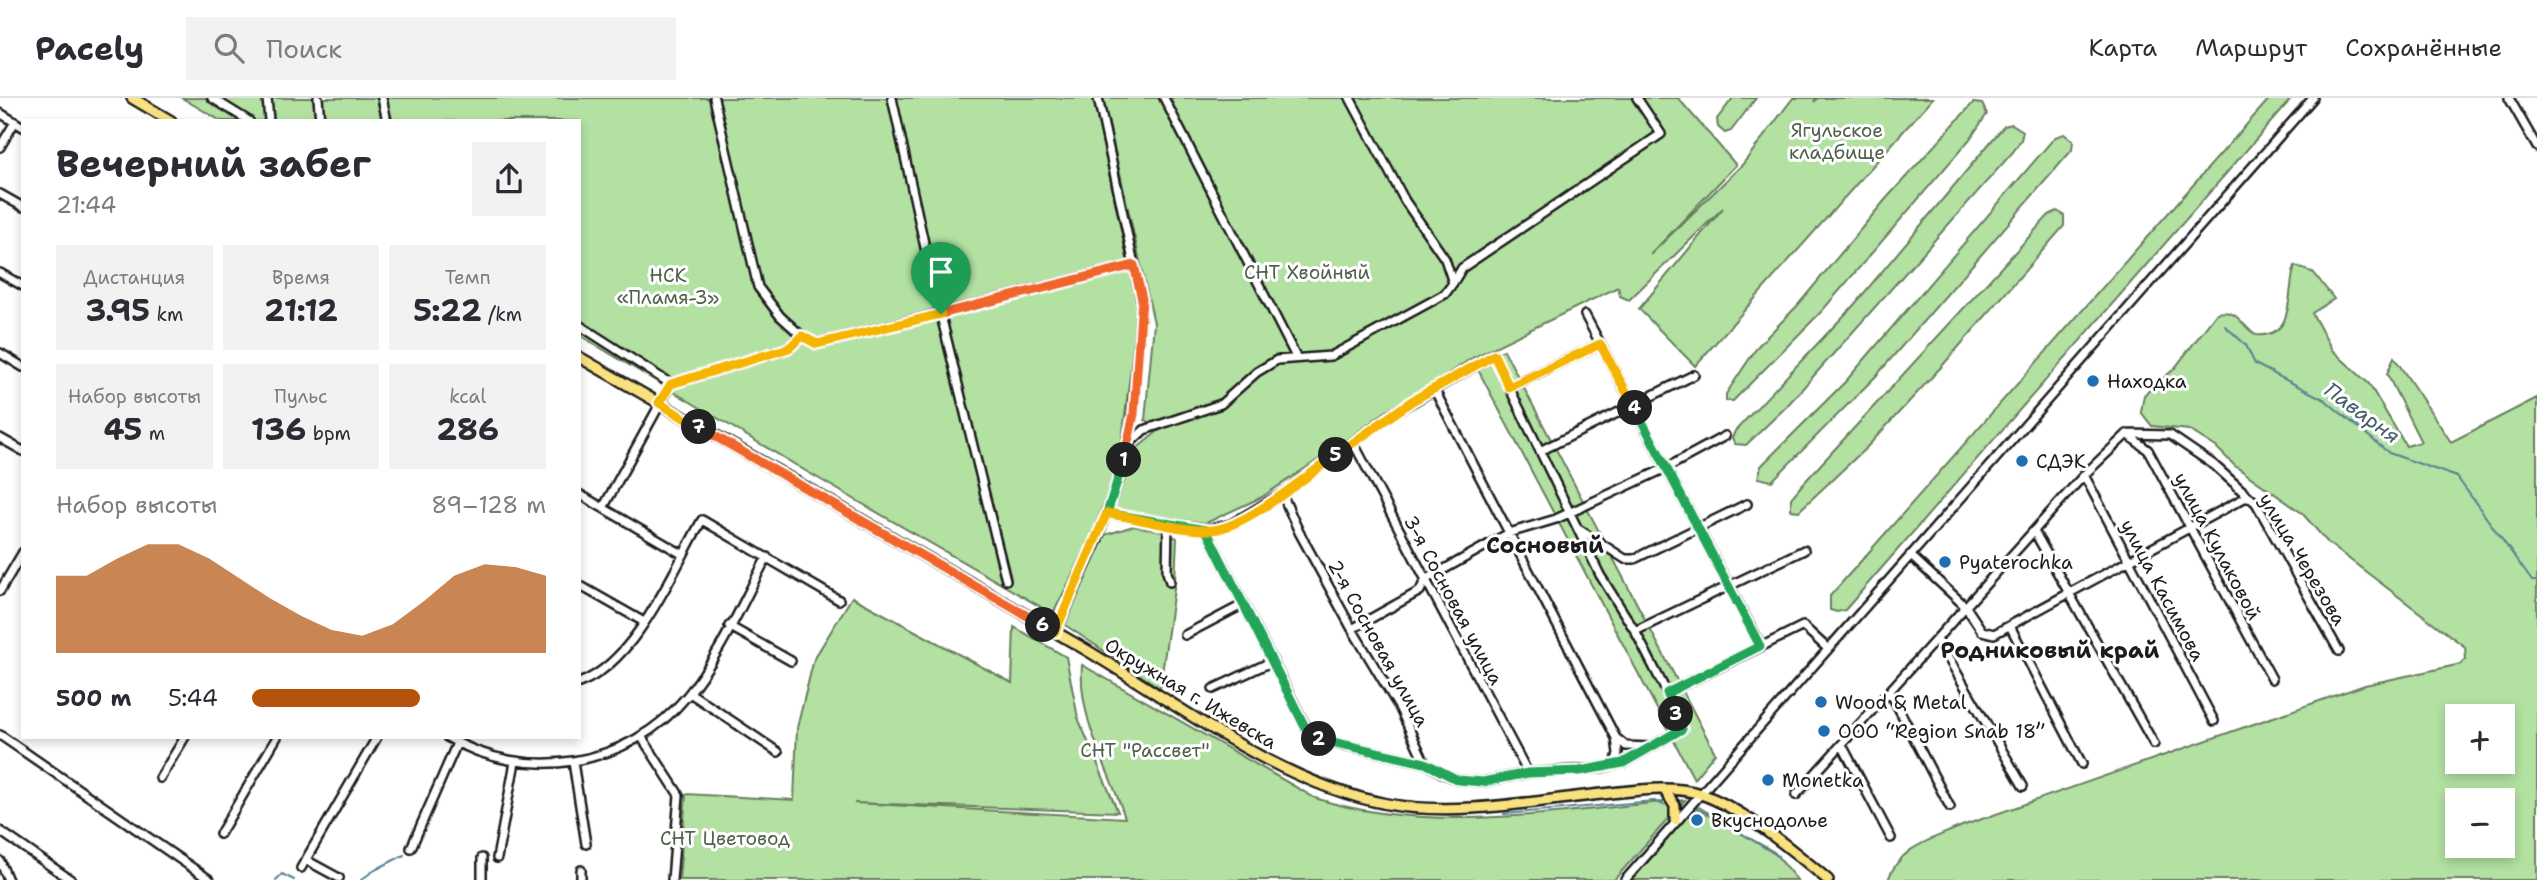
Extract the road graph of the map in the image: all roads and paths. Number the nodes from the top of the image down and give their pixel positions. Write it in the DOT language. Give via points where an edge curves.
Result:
graph roads {
  1 [pos="132,98"];
  2 [pos="267,98"];
  3 [pos="318,98"];
  4 [pos="382,98"];
  5 [pos="714,98"];
  6 [pos="892,98"];
  7 [pos="1098,98"];
  8 [pos="1164,98"];
  9 [pos="1350,98"];
  10 [pos="1637,98"];
  11 [pos="2313,98"];
  12 [pos="2509,98"];
  13 [pos="215,99"];
  14 [pos="0,113"];
  15 [pos="168,119"];
  16 [pos="246,119"];
  17 [pos="269,119"];
  18 [pos="320,119"];
  19 [pos="387,119"];
  20 [pos="15,122"];
  21 [pos="21,126"];
  22 [pos="0,147"];
  23 [pos="2537,147"];
  24 [pos="0,194"];
  25 [pos="21,206"];
  26 [pos="1134,265"];
  27 [pos="0,273"];
  28 [pos="1453,283"];
  29 [pos="21,285"];
  30 [pos="941,314"];
  31 [pos="1585,316"];
  32 [pos="581,326"];
  33 [pos="802,336"];
  34 [pos="1600,344"];
  35 [pos="0,353"];
  36 [pos="1296,357"];
  37 [pos="581,358"];
  38 [pos="21,366"];
  39 [pos="1694,374"];
  40 [pos="671,384"];
  41 [pos="1509,387"];
  42 [pos="1434,389"];
  43 [pos="659,403"];
  44 [pos="1633,405"];
  45 [pos="2127,434"];
  46 [pos="1725,436"];
  47 [pos="1,440"];
  48 [pos="1353,442"];
  49 [pos="1130,443"];
  50 [pos="21,450"];
  51 [pos="1541,451"];
  52 [pos="1666,468"];
  53 [pos="2084,475"];
  54 [pos="1282,494"];
  55 [pos="581,495"];
  56 [pos="2248,496"];
  57 [pos="1747,504"];
  58 [pos="603,508"];
  59 [pos="1570,512"];
  60 [pos="1107,513"];
  61 [pos="1168,523"];
  62 [pos="1697,527"];
  63 [pos="2190,528"];
  64 [pos="1578,529"];
  65 [pos="1206,530"];
  66 [pos="2034,531"];
  67 [pos="1509,533"];
  68 [pos="1804,550"];
  69 [pos="682,554"];
  70 [pos="21,555"];
  71 [pos="1910,555"];
  72 [pos="766,557"];
  73 [pos="2130,561"];
  74 [pos="1006,580"];
  75 [pos="1425,580"];
  76 [pos="1170,582"];
  77 [pos="581,586"];
  78 [pos="1729,587"];
  79 [pos="0,591"];
  80 [pos="2070,593"];
  81 [pos="839,600"];
  82 [pos="1244,604"];
  83 [pos="1966,607"];
  84 [pos="644,622"];
  85 [pos="729,626"];
  86 [pos="2010,626"];
  87 [pos="1352,629"];
  88 [pos="1635,631"];
  89 [pos="1055,632"];
  90 [pos="1185,635"];
  91 [pos="1937,639"];
  92 [pos="1760,646"];
  93 [pos="1827,648"];
  94 [pos="2339,651"];
  95 [pos="791,661"];
  96 [pos="1273,661"];
  97 [pos="2272,679"];
  98 [pos="581,681"];
  99 [pos="1213,689"];
  100 [pos="1890,692"];
  101 [pos="690,693"];
  102 [pos="1667,693"];
  103 [pos="2214,721"];
  104 [pos="0,735"];
  105 [pos="641,736"];
  106 [pos="1616,738"];
  107 [pos="184,739"];
  108 [pos="275,739"];
  109 [pos="376,739"];
  110 [pos="450,739"];
  111 [pos="457,743"];
  112 [pos="2154,744"];
  113 [pos="1842,745"];
  114 [pos="1652,747"];
  115 [pos="778,752"];
  116 [pos="515,762"];
  117 [pos="573,762"];
  118 [pos="1425,763"];
  119 [pos="2082,764"];
  120 [pos="1615,765"];
  121 [pos="1528,773"];
  122 [pos="160,778"];
  123 [pos="2023,786"];
  124 [pos="1664,789"];
  125 [pos="1699,793"];
  126 [pos="1796,795"];
  127 [pos="1950,807"];
  128 [pos="1675,820"];
  129 [pos="0,831"];
  130 [pos="220,834"];
  131 [pos="1891,838"];
  132 [pos="586,844"];
  133 [pos="411,848"];
  134 [pos="482,858"];
  135 [pos="497,859"];
  136 [pos="306,860"];
  137 [pos="0,861"];
  138 [pos="301,868"];
  139 [pos="581,870"];
  140 [pos="339,878"];
  141 [pos="8,880"];
  142 [pos="71,880"];
  143 [pos="210,880"];
  144 [pos="482,880"];
  145 [pos="581,880"];
  146 [pos="673,880"];
  147 [pos="1625,880"];
  148 [pos="1829,880"];
  1 -- 15 [label="main road"];
  2 -- 17 [label="street"];
  3 -- 18 [label="street"];
  4 -- 19 [label="street"];
  5 -- 33 [label="street" via="758,287"];
  6 -- 30 [label="street"];
  7 -- 26 [label="street"];
  8 -- 36 [label="street"];
  9 -- 28 [label="street" via="1405,201 1445,259"];
  10 -- 28 [label="street" via="1661,134 1462,268"];
  11 -- 71 [label="street"];
  12 -- 23 [label="street"];
  13 -- 16 [label="street"];
  14 -- 20 [label="street"];
  20 -- 21 [label="street"];
  20 -- 22 [label="street"];
  24 -- 25 [label="street"];
  26 -- 30 [label="street"];
  26 -- 49 [label="street" via="1142,299"];
  27 -- 29 [label="street"];
  28 -- 36 [label="street" via="1445,295 1331,356"];
  30 -- 33 [label="street" via="817,344"];
  30 -- 74 [label="street"];
  31 -- 34 [label="street"];
  32 -- 40 [label="street"];
  33 -- 40 [label="street" via="789,348"];
  34 -- 41 [label="street"];
  34 -- 44 [label="street"];
  35 -- 38 [label="street"];
  36 -- 49 [label="street" via="1277,360 1257,372 1221,404 1144,430"];
  37 -- 43 [label="main road, Окружная г. Ижевска"];
  39 -- 44 [label="street"];
  40 -- 43 [label="street"];
  41 -- 42 [label="street" via="1494,355"];
  41 -- 51 [label="street"];
  42 -- 48 [label="street"];
  42 -- 67 [label="street"];
  43 -- 58 [label="street"];
  43 -- 89 [label="main road, Окружная г. Ижевска"];
  44 -- 51 [label="street"];
  44 -- 52 [label="street"];
  45 -- 53 [label="street"];
  45 -- 56 [label="street, улица Черезова" via="2170,435"];
  45 -- 63 [label="street, улица Кулаковой" via="2148,450"];
  46 -- 52 [label="street"];
  47 -- 50 [label="street"];
  48 -- 54 [label="street"];
  48 -- 75 [label="street, 3-я Сосновая улица"];
  49 -- 60 [label="street"];
  51 -- 59 [label="street"];
  52 -- 59 [label="street"];
  52 -- 62 [label="street"];
  53 -- 66 [label="street"];
  53 -- 73 [label="street, улица Касимова"];
  54 -- 65 [label="street" via="1231,524"];
  54 -- 87 [label="street, 2-я Сосновая улица"];
  55 -- 58 [label="street"];
  56 -- 63 [label="street"];
  56 -- 94 [label="street, улица Черезова"];
  57 -- 62 [label="street"];
  58 -- 69 [label="street"];
  59 -- 64 [label="street"];
  59 -- 67 [label="street"];
  60 -- 61 [label="street"];
  60 -- 89 [label="street"];
  61 -- 65 [label="street"];
  61 -- 76 [label="street"];
  62 -- 64 [label="street" via="1630,560"];
  62 -- 78 [label="street"];
  63 -- 73 [label="street"];
  63 -- 97 [label="street, улица Кулаковой"];
  64 -- 88 [label="street"];
  65 -- 82 [label="street"];
  66 -- 80 [label="street"];
  66 -- 83 [label="street"];
  67 -- 75 [label="street"];
  67 -- 106 [label="street"];
  68 -- 78 [label="street"];
  69 -- 72 [label="street" via="702,520"];
  69 -- 84 [label="street"];
  70 -- 79 [label="street"];
  71 -- 83 [label="street"];
  71 -- 93 [label="street"];
  72 -- 81 [label="street"];
  72 -- 85 [label="street"];
  73 -- 80 [label="street"];
  73 -- 103 [label="street, улица Касимова"];
  75 -- 87 [label="street" via="1420,591"];
  75 -- 121 [label="street, 3-я Сосновая улица"];
  77 -- 84 [label="street"];
  78 -- 88 [label="street"];
  78 -- 92 [label="street"];
  80 -- 86 [label="street"];
  80 -- 112 [label="street"];
  82 -- 90 [label="street"];
  82 -- 96 [label="street"];
  83 -- 86 [label="street" via="1987,634"];
  83 -- 91 [label="street"];
  84 -- 98 [label="street" via="613,664"];
  85 -- 95 [label="street"];
  85 -- 101 [label="street"];
  86 -- 119 [label="street"];
  87 -- 118 [label="street, 2-я Сосновая улица" via="1400,709"];
  88 -- 102 [label="street"];
  89 -- 124 [label="main road, Окружная г. Ижевска" via="1276,764 1363,799 1429,807"];
  91 -- 100 [label="street"];
  91 -- 123 [label="street"];
  92 -- 93 [label="street" via="1803,626"];
  92 -- 102 [label="street"];
  93 -- 125 [label="street"];
  96 -- 99 [label="street"];
  96 -- 118 [label="street" via="1305,727 1315,737"];
  100 -- 113 [label="street"];
  100 -- 127 [label="street"];
  101 -- 105 [label="street"];
  101 -- 115 [label="street"];
  102 -- 114 [label="street" via="1682,729"];
  104 -- 143 [label="street"];
  105 -- 117 [label="street" via="610,752"];
  105 -- 146 [label="street" via="679,795"];
  106 -- 114 [label="street" via="1626,746"];
  106 -- 120 [label="street"];
  107 -- 122 [label="street"];
  108 -- 130 [label="street"];
  109 -- 136 [label="street"];
  110 -- 111 [label="street"];
  111 -- 116 [label="street"];
  111 -- 133 [label="street"];
  113 -- 126 [label="street"];
  113 -- 131 [label="street"];
  114 -- 120 [label="street"];
  116 -- 117 [label="street"];
  116 -- 135 [label="street"];
  117 -- 132 [label="street"];
  118 -- 121 [label="street" via="1449,777 1471,782"];
  120 -- 121 [label="street"];
  124 -- 125 [label="main road, Окружная г. Ижевска"];
  124 -- 128 [label="main road" via="1675,806"];
  125 -- 128 [label="street"];
  125 -- 148 [label="main road, Окружная г. Ижевска" via="1799,855"];
  128 -- 147 [label="street"];
  129 -- 142 [label="street"];
  134 -- 144 [label="street"];
  136 -- 138 [label="street"];
  136 -- 140 [label="street"];
  137 -- 141 [label="street"];
  139 -- 145 [label="street"];
}
